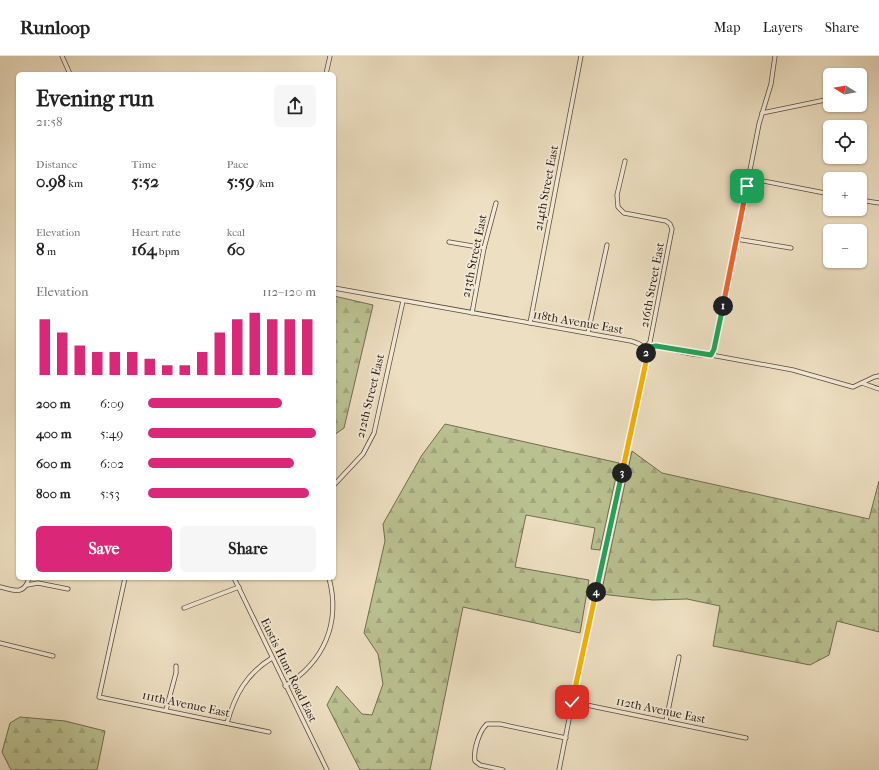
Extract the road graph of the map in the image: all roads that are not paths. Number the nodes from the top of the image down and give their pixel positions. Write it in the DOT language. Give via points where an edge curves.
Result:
graph roads {
  1 [pos="62,56"];
  2 [pos="330,56"];
  3 [pos="581,56"];
  4 [pos="775,56"];
  5 [pos="69,72"];
  6 [pos="326,72"];
  7 [pos="823,100"];
  8 [pos="762,113"];
  9 [pos="625,161"];
  10 [pos="748,178"];
  11 [pos="823,193"];
  12 [pos="867,201"];
  13 [pos="496,204"];
  14 [pos="879,204"];
  15 [pos="736,239"];
  16 [pos="449,242"];
  17 [pos="606,245"];
  18 [pos="484,248"];
  19 [pos="791,248"];
  20 [pos="336,288"];
  21 [pos="403,301"];
  22 [pos="472,313"];
  23 [pos="530,323"];
  24 [pos="588,333"];
  25 [pos="644,348"];
  26 [pos="711,355"];
  27 [pos="879,376"];
  28 [pos="862,383"];
  29 [pos="879,389"];
  30 [pos="336,483"];
  31 [pos="28,580"];
  32 [pos="125,580"];
  33 [pos="235,580"];
  34 [pos="329,580"];
  35 [pos="26,586"];
  36 [pos="0,587"];
  37 [pos="238,587"];
  38 [pos="68,589"];
  39 [pos="184,608"];
  40 [pos="0,643"];
  41 [pos="53,656"];
  42 [pos="679,657"];
  43 [pos="272,658"];
  44 [pos="176,666"];
  45 [pos="285,686"];
  46 [pos="572,702"];
  47 [pos="166,710"];
  48 [pos="666,721"];
  49 [pos="227,723"];
  50 [pos="269,732"];
  51 [pos="566,738"];
  52 [pos="746,738"];
  53 [pos="327,770"];
  54 [pos="503,770"];
  55 [pos="559,770"];
  1 -- 5 [label="street"];
  2 -- 6 [label="street"];
  3 -- 23 [label="street, 214th Street East"];
  4 -- 8 [label="street" via="771,84"];
  7 -- 8 [label="street"];
  8 -- 10 [label="street"];
  9 -- 25 [label="street, 216th Street East" via="617,195 618,207 624,213 666,221 670,224 672,234 650,342"];
  10 -- 11 [label="street"];
  10 -- 15 [label="street"];
  12 -- 14 [label="street"];
  13 -- 18 [label="street, 213th Street East"];
  15 -- 19 [label="street"];
  15 -- 26 [label="street"];
  16 -- 18 [label="street"];
  17 -- 24 [label="street"];
  18 -- 22 [label="street, 213th Street East"];
  20 -- 21 [label="street, 118th Avenue East"];
  21 -- 22 [label="street, 118th Avenue East"];
  21 -- 30 [label="street, 212th Street East" via="374,433 363,454"];
  22 -- 23 [label="street, 118th Avenue East"];
  23 -- 24 [label="street, 118th Avenue East"];
  24 -- 25 [label="street, 118th Avenue East" via="638,343"];
  25 -- 26 [label="street, 118th Avenue East" via="656,346"];
  25 -- 46 [label="street, 216th Street East" via="646,362"];
  26 -- 28 [label="street, 118th Avenue East" via="793,370 853,387"];
  27 -- 28 [label="street, 118th Avenue East"];
  28 -- 29 [label="street, 118th Avenue East"];
  31 -- 35 [label="street"];
  32 -- 47 [label="street, 111th Avenue East" via="99,697"];
  33 -- 37 [label="street, Eustis Hunt Road East"];
  34 -- 45 [label="street" via="334,609 328,633 312,666"];
  35 -- 36 [label="street" via="18,591"];
  35 -- 38 [label="street" via="38,584"];
  37 -- 39 [label="street"];
  37 -- 43 [label="street, Eustis Hunt Road East"];
  40 -- 41 [label="street"];
  42 -- 48 [label="street"];
  43 -- 45 [label="street, Eustis Hunt Road East"];
  43 -- 49 [label="street" via="258,667 244,682"];
  44 -- 47 [label="street"];
  45 -- 53 [label="street, Eustis Hunt Road East"];
  46 -- 48 [label="street, 112th Avenue East"];
  46 -- 51 [label="street, 216th Street East"];
  47 -- 49 [label="street, 111th Avenue East"];
  48 -- 52 [label="street, 112th Avenue East"];
  49 -- 50 [label="street, 111th Avenue East"];
  51 -- 54 [label="street" via="500,724 487,724 478,742 475,761 480,765"];
  51 -- 55 [label="street, 216th Street East"];
}
